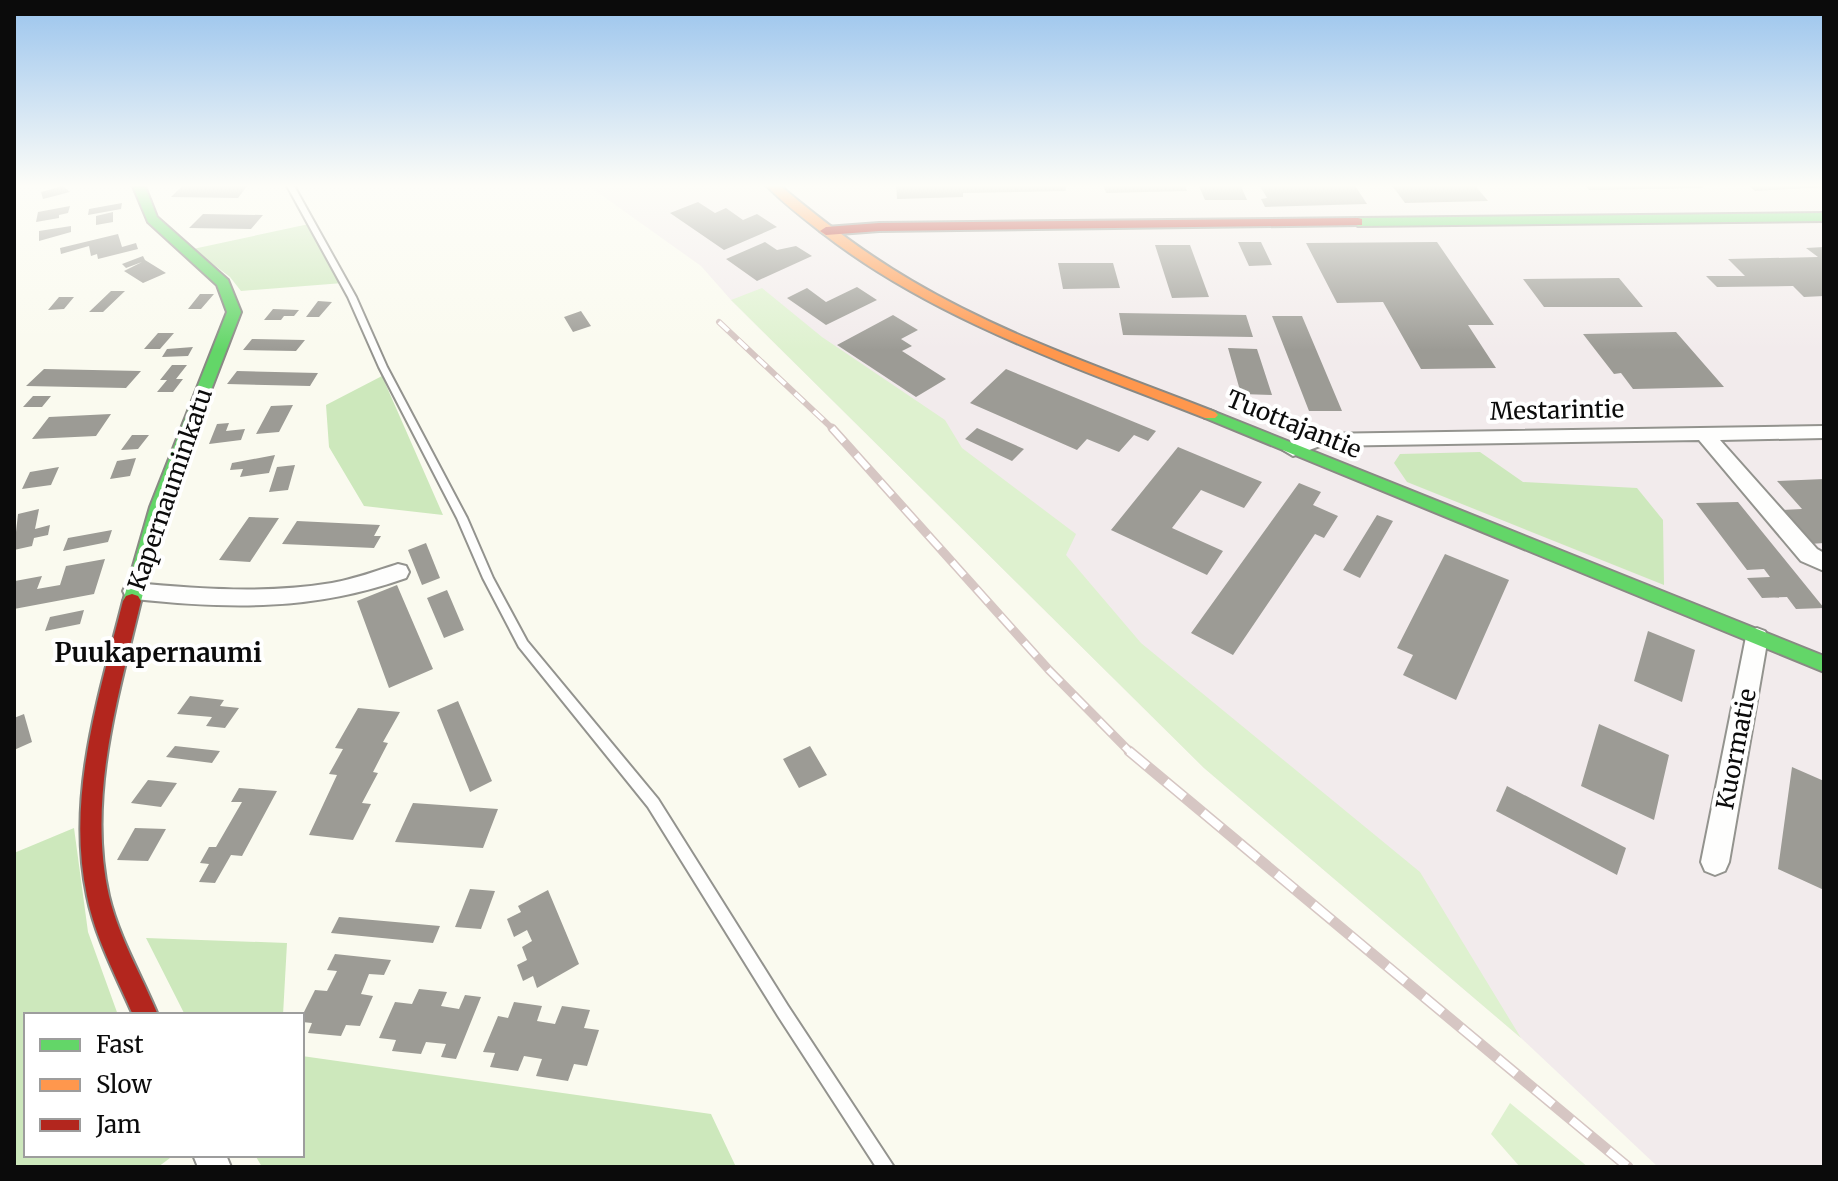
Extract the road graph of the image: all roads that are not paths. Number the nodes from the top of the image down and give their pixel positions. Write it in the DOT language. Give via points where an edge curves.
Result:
graph roads {
  1 [pos="175,239"];
  2 [pos="320,239"];
  3 [pos="838,239"];
  4 [pos="1824,432"];
  5 [pos="1704,434"];
  6 [pos="1293,450"];
  7 [pos="1824,563"];
  8 [pos="398,572"];
  9 [pos="134,591"];
  10 [pos="1757,637"];
  11 [pos="1824,664"];
  12 [pos="1715,862"];
  13 [pos="145,1013"];
  14 [pos="886,1167"];
  1 -- 9 [label="street, Kapernauminkatu" via="223,280 233,295 234,312 158,507"];
  2 -- 14 [label="lane" via="523,644 653,803"];
  3 -- 6 [label="street, Tuottajantie" via="944,304"];
  4 -- 5 [label="street, Mestarintie"];
  5 -- 6 [label="street, Mestarintie" via="1318,440"];
  5 -- 7 [label="street" via="1809,555"];
  6 -- 10 [label="street, Tuottajantie"];
  8 -- 9 [label="street" via="367,586 322,595"];
  9 -- 13 [label="street, Kapernauminkatu" via="103,724 90,821 98,895"];
  10 -- 11 [label="street, Tuottajantie"];
  10 -- 12 [label="street, Kuormatie"];
}
